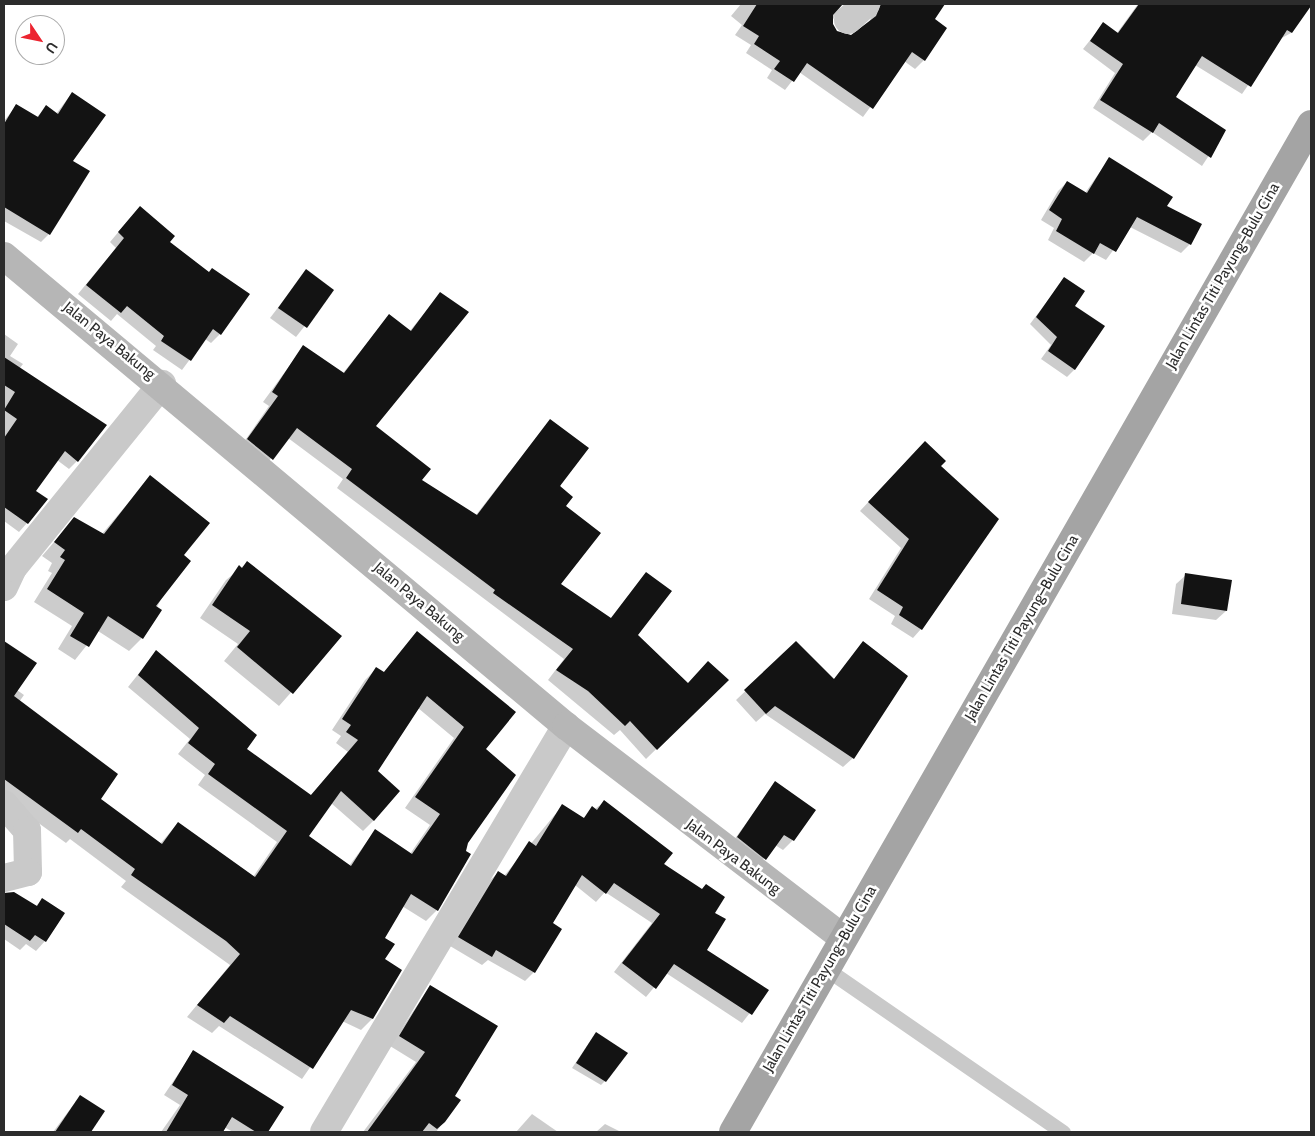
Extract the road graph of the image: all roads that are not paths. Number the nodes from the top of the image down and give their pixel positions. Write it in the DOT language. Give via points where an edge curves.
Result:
graph roads {
  1 [pos="1311,124"];
  2 [pos="4,256"];
  3 [pos="162,384"];
  4 [pos="4,587"];
  5 [pos="566,726"];
  6 [pos="4,804"];
  7 [pos="4,878"];
  8 [pos="842,937"];
  9 [pos="825,968"];
  10 [pos="324,1132"];
  11 [pos="733,1132"];
  12 [pos="1063,1132"];
  1 -- 8 [label="main road, Jalan Lintas Titi Payung–Bulu Cina"];
  2 -- 3 [label="main road, Jalan Paya Bakung"];
  3 -- 4 [label="street" via="13,568"];
  3 -- 5 [label="main road, Jalan Paya Bakung"];
  5 -- 8 [label="main road, Jalan Paya Bakung"];
  5 -- 10 [label="street" via="476,864"];
  6 -- 7 [label="street" via="27,830 28,872"];
  8 -- 9 [label="main road, Jalan Lintas Titi Payung–Bulu Cina"];
  9 -- 11 [label="main road, Jalan Lintas Titi Payung–Bulu Cina"];
  9 -- 12 [label="lane"];
}
